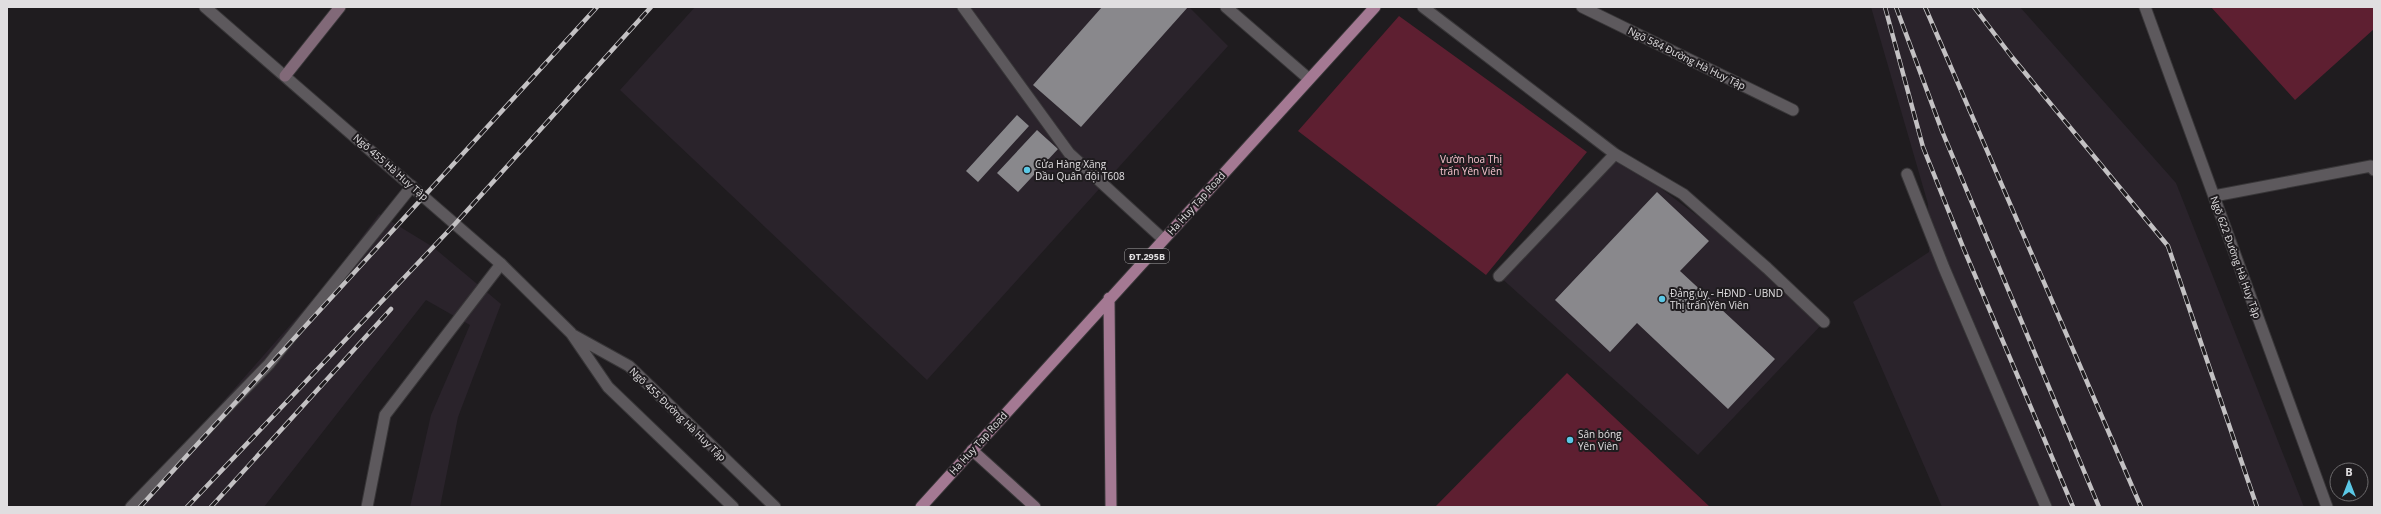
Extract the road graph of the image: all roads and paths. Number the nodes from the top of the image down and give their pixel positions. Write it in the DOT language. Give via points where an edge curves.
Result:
graph roads {
  1 [pos="205,7"];
  2 [pos="340,7"];
  3 [pos="963,7"];
  4 [pos="1226,7"];
  5 [pos="1375,7"];
  6 [pos="1423,7"];
  7 [pos="1582,7"];
  8 [pos="2145,7"];
  9 [pos="285,76"];
  10 [pos="1309,79"];
  11 [pos="1793,110"];
  12 [pos="1615,154"];
  13 [pos="2374,170"];
  14 [pos="1907,174"];
  15 [pos="412,186"];
  16 [pos="2214,196"];
  17 [pos="1163,239"];
  18 [pos="501,264"];
  19 [pos="1499,276"];
  20 [pos="1109,298"];
  21 [pos="1824,322"];
  22 [pos="571,333"];
  23 [pos="972,450"];
  24 [pos="131,507"];
  25 [pos="367,507"];
  26 [pos="733,507"];
  27 [pos="775,507"];
  28 [pos="921,507"];
  29 [pos="1035,507"];
  30 [pos="1111,507"];
  31 [pos="2046,507"];
  32 [pos="2327,507"];
  1 -- 9 [label="street, Ngõ 455 Hà Huy Tập"];
  2 -- 9 [label="main road"];
  3 -- 17 [label="street" via="1069,153"];
  4 -- 10 [label="street"];
  5 -- 10 [label="main road, Ha Huy Tap Road / ĐT.295B"];
  6 -- 12 [label="street"];
  7 -- 11 [label="street, Ngõ 584 Đường Hà Huy Tập"];
  8 -- 16 [label="street, Ngõ 622 Đường Hà Huy Tập"];
  9 -- 15 [label="street, Ngõ 455 Hà Huy Tập"];
  10 -- 17 [label="main road, Ha Huy Tap Road / ĐT.295B"];
  12 -- 19 [label="street"];
  12 -- 21 [label="street" via="1682,194"];
  13 -- 16 [label="street" via="2371,166"];
  14 -- 31 [label="street" via="1944,268"];
  15 -- 18 [label="street, Ngõ 455 Hà Huy Tập"];
  15 -- 24 [label="street" via="269,364"];
  16 -- 32 [label="street, Ngõ 622 Đường Hà Huy Tập"];
  17 -- 20 [label="main road, Ha Huy Tap Road / ĐT.295B"];
  18 -- 22 [label="street, Ngõ 455 Hà Huy Tập"];
  18 -- 25 [label="street" via="385,415"];
  20 -- 23 [label="main road, Ha Huy Tap Road / ĐT.295B"];
  20 -- 30 [label="main road"];
  22 -- 26 [label="street" via="608,387"];
  22 -- 27 [label="street, Ngõ 455 Đường Hà Huy Tập" via="629,366"];
  23 -- 28 [label="main road, Ha Huy Tap Road / ĐT.295B"];
  23 -- 29 [label="main road"];
}
